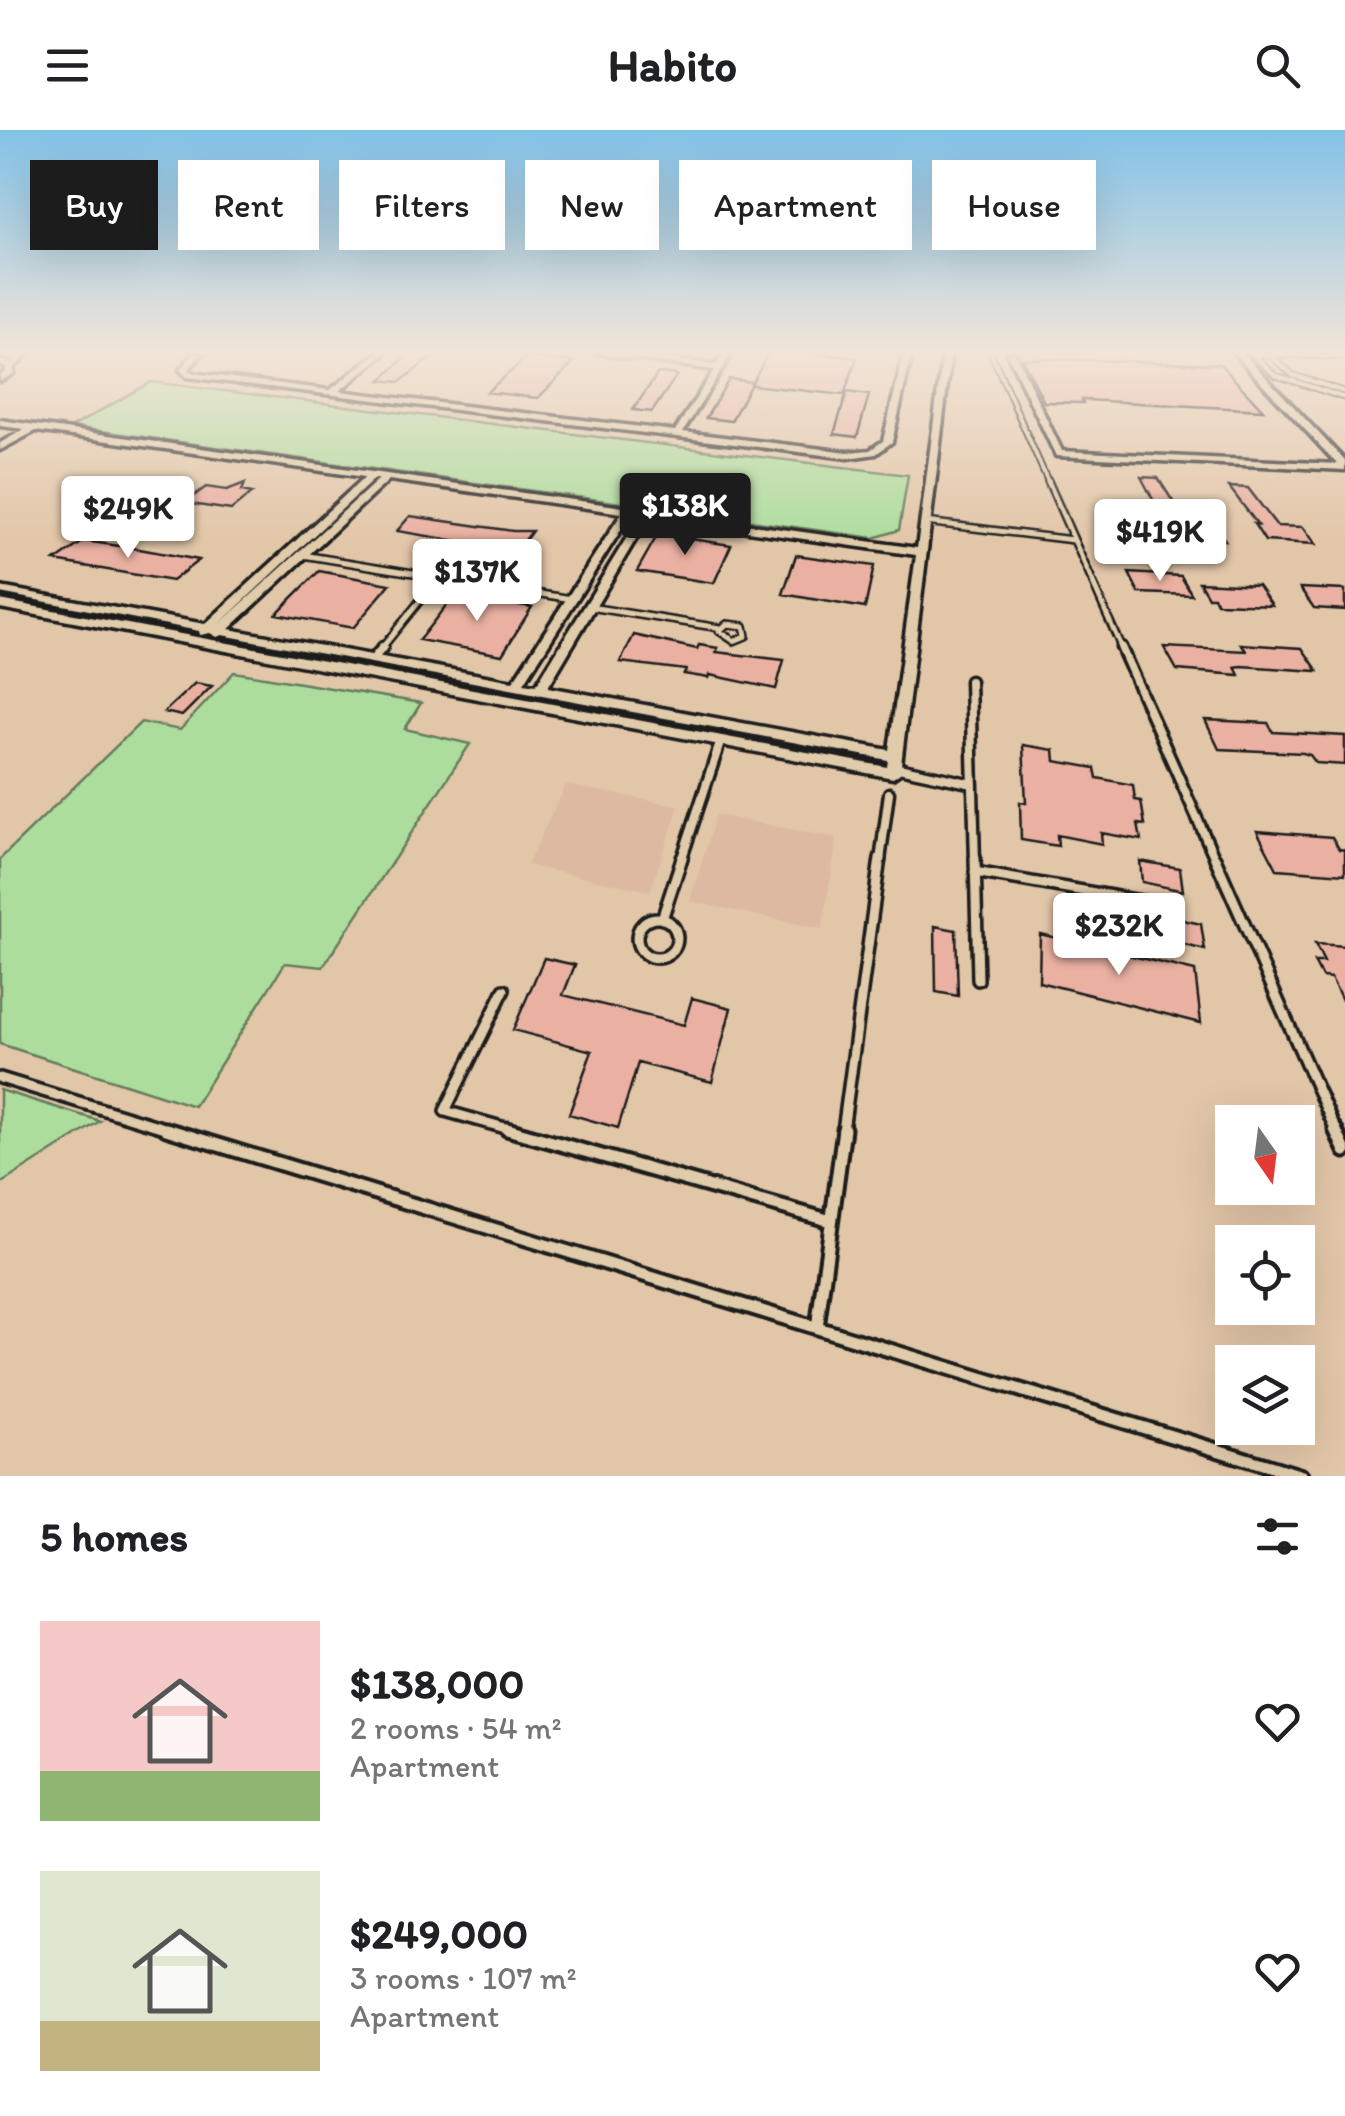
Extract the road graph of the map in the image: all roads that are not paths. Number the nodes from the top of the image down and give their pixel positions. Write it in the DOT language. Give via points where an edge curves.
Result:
graph roads {
  1 [pos="523,416"];
  2 [pos="689,416"];
  3 [pos="893,416"];
  4 [pos="940,416"];
  5 [pos="1019,416"];
  6 [pos="1041,416"];
  7 [pos="1297,416"];
  8 [pos="0,422"];
  9 [pos="21,427"];
  10 [pos="34,428"];
  11 [pos="677,435"];
  12 [pos="0,438"];
  13 [pos="0,447"];
  14 [pos="380,477"];
  15 [pos="628,511"];
  16 [pos="646,514"];
  17 [pos="925,522"];
  18 [pos="1072,540"];
  19 [pos="921,552"];
  20 [pos="303,555"];
  21 [pos="439,577"];
  22 [pos="0,590"];
  23 [pos="572,599"];
  24 [pos="0,604"];
  25 [pos="590,607"];
  26 [pos="720,628"];
  27 [pos="221,631"];
  28 [pos="203,635"];
  29 [pos="373,659"];
  30 [pos="970,681"];
  31 [pos="516,686"];
  32 [pos="540,690"];
  33 [pos="720,740"];
  34 [pos="893,765"];
  35 [pos="973,784"];
  36 [pos="889,793"];
  37 [pos="975,872"];
  38 [pos="1152,903"];
  39 [pos="662,920"];
  40 [pos="978,980"];
  41 [pos="504,990"];
  42 [pos="0,1078"];
  43 [pos="1345,1150"];
  44 [pos="831,1221"];
  45 [pos="817,1328"];
  46 [pos="1302,1476"];
  1 -- 11 [label="street"];
  2 -- 11 [label="street"];
  3 -- 11 [label="street" via="886,442 873,452 848,455"];
  4 -- 17 [label="street"];
  5 -- 18 [label="lane"];
  6 -- 7 [label="street" via="1060,454 1345,467"];
  8 -- 9 [label="street"];
  9 -- 10 [label="street"];
  9 -- 12 [label="street"];
  10 -- 13 [label="street"];
  10 -- 14 [label="street"];
  14 -- 15 [label="street"];
  14 -- 20 [label="street"];
  14 -- 28 [label="street"];
  15 -- 16 [label="street"];
  15 -- 23 [label="street"];
  16 -- 19 [label="street"];
  16 -- 25 [label="street"];
  17 -- 18 [label="lane"];
  17 -- 19 [label="street"];
  18 -- 43 [label="lane"];
  19 -- 34 [label="street"];
  20 -- 21 [label="lane"];
  20 -- 27 [label="street"];
  21 -- 23 [label="lane"];
  21 -- 29 [label="lane"];
  22 -- 28 [label="street"];
  23 -- 31 [label="street"];
  24 -- 28 [label="street"];
  25 -- 26 [label="lane"];
  25 -- 32 [label="street"];
  27 -- 28 [label="street"];
  27 -- 29 [label="street"];
  28 -- 33 [label="street"];
  29 -- 31 [label="street"];
  30 -- 35 [label="lane"];
  31 -- 32 [label="street"];
  32 -- 34 [label="street"];
  33 -- 34 [label="street"];
  33 -- 39 [label="lane"];
  34 -- 35 [label="lane"];
  35 -- 37 [label="lane"];
  36 -- 44 [label="lane"];
  37 -- 38 [label="lane"];
  37 -- 40 [label="lane"];
  39 -- 39 [label="lane" via="648,921 635,934 637,947 648,955 662,956 678,943 674,926"];
  41 -- 44 [label="lane" via="445,1111"];
  42 -- 45 [label="lane"];
  44 -- 45 [label="lane"];
  45 -- 46 [label="lane"];
}
